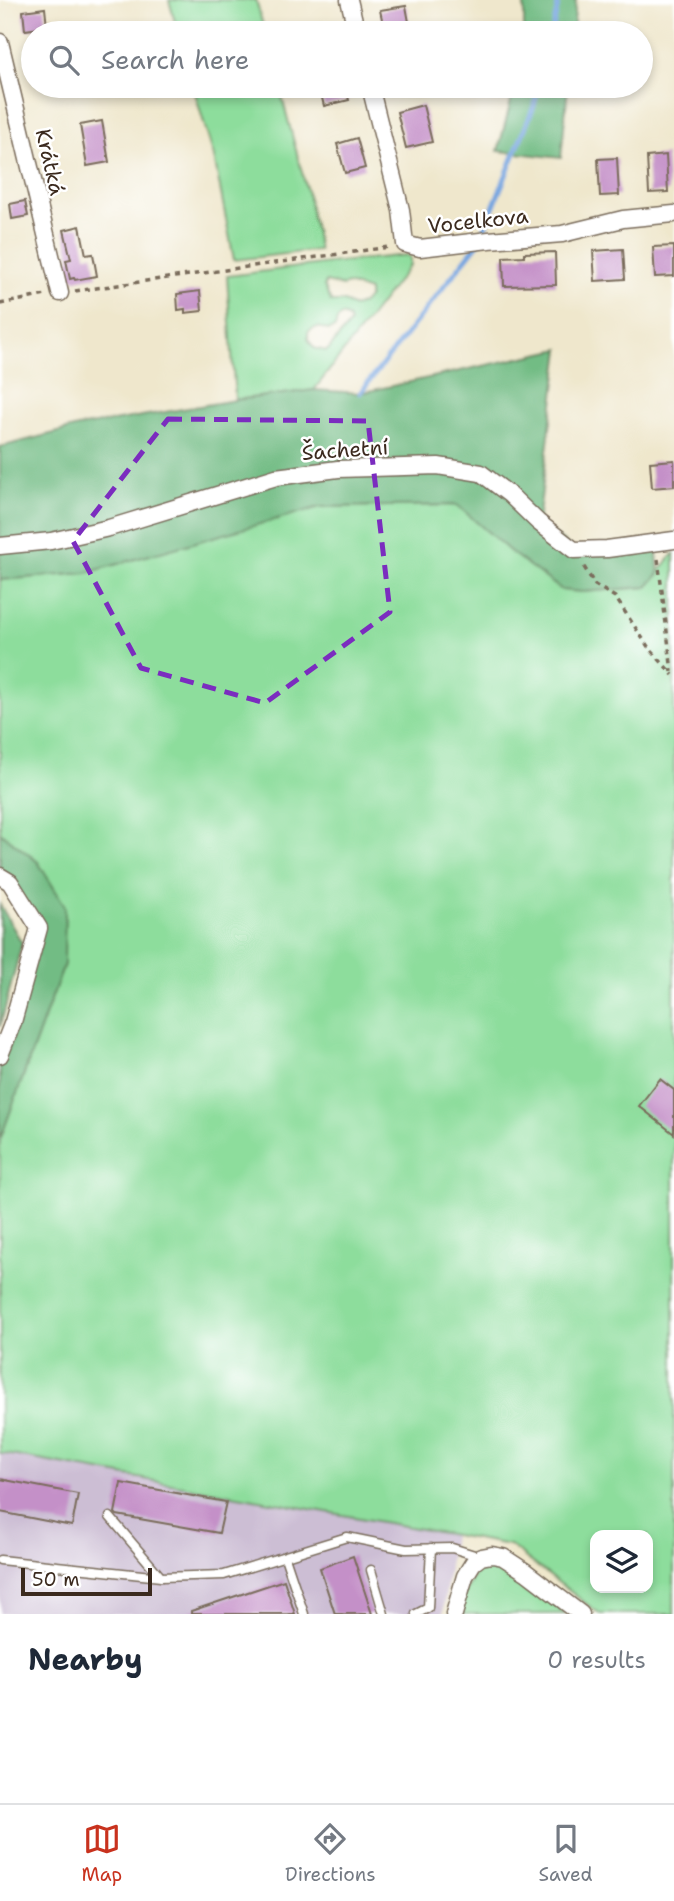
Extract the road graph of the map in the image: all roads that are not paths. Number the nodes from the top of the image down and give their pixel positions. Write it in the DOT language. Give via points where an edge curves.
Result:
graph roads {
  1 [pos="349,0"];
  2 [pos="354,21"];
  3 [pos="0,42"];
  4 [pos="373,98"];
  5 [pos="674,214"];
  6 [pos="60,293"];
  7 [pos="674,540"];
  8 [pos="0,545"];
  9 [pos="0,876"];
  10 [pos="0,1055"];
  11 [pos="110,1517"];
  12 [pos="431,1548"];
  13 [pos="0,1553"];
  14 [pos="285,1557"];
  15 [pos="481,1557"];
  16 [pos="0,1560"];
  17 [pos="11,1561"];
  18 [pos="371,1570"];
  19 [pos="161,1577"];
  20 [pos="304,1614"];
  21 [pos="384,1614"];
  22 [pos="416,1614"];
  23 [pos="454,1614"];
  24 [pos="581,1614"];
  1 -- 2 [label="street"];
  3 -- 6 [label="street, Krátká"];
  4 -- 5 [label="street, Vocelkova" via="405,244 419,248 562,234 623,219"];
  7 -- 8 [label="street, Šachetní" via="574,550 481,473 438,466 338,468 276,477 109,528 51,541"];
  9 -- 10 [label="street" via="10,882 39,928"];
  11 -- 19 [label="lane"];
  12 -- 14 [label="lane" via="406,1549 347,1537"];
  12 -- 15 [label="lane" via="452,1548"];
  12 -- 22 [label="lane" via="428,1608"];
  13 -- 17 [label="lane"];
  14 -- 19 [label="lane" via="224,1575"];
  14 -- 20 [label="lane"];
  15 -- 23 [label="street" via="465,1576"];
  15 -- 24 [label="street" via="503,1557"];
  16 -- 17 [label="lane"];
  17 -- 19 [label="lane"];
  18 -- 21 [label="lane"];
}
